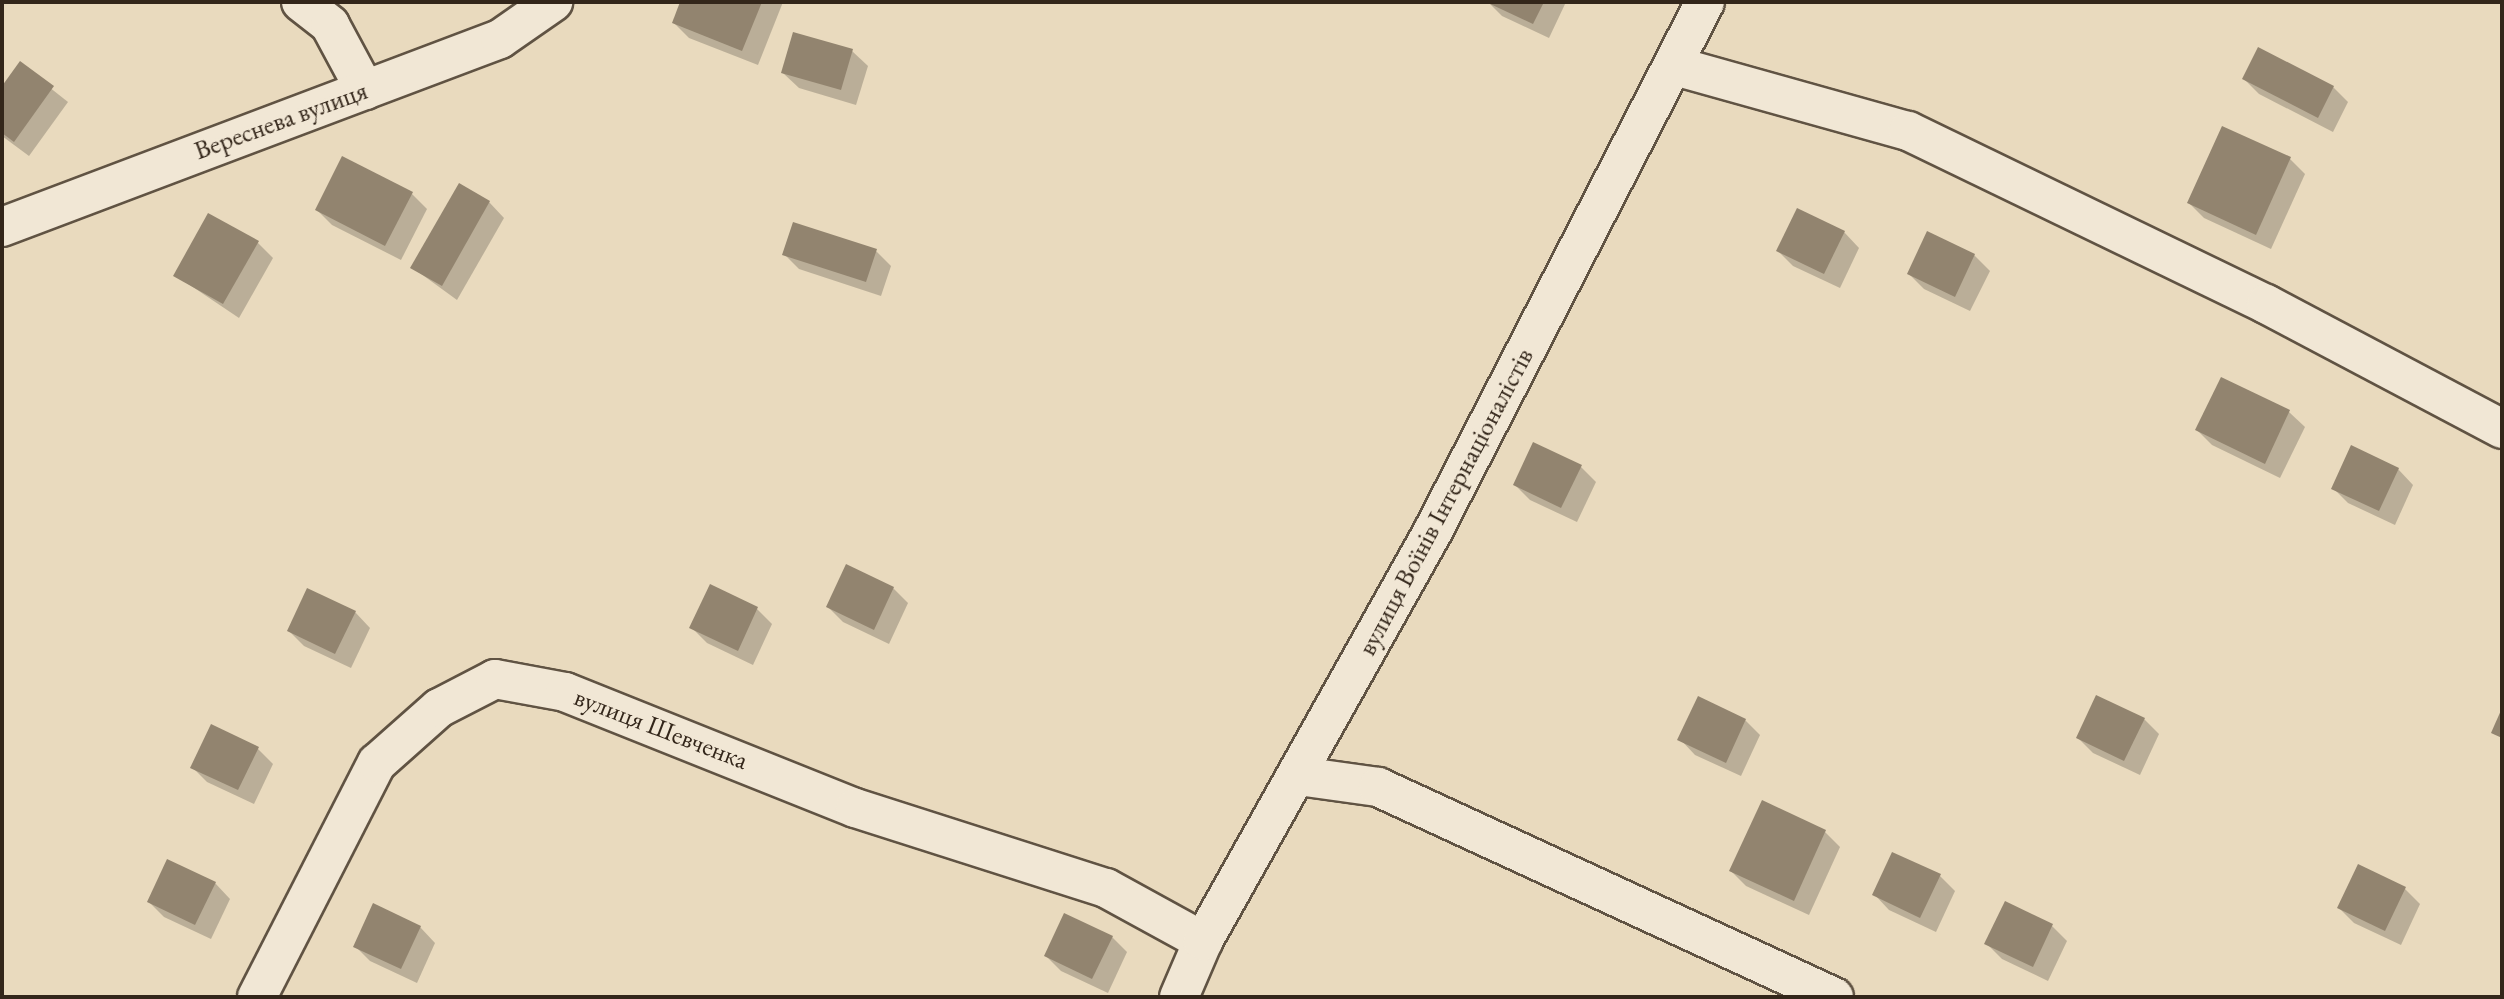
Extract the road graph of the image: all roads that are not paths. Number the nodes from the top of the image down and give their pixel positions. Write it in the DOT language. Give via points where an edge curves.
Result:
graph roads {
  1 [pos="301,2"];
  2 [pos="553,2"];
  3 [pos="1705,2"];
  4 [pos="1675,66"];
  5 [pos="365,90"];
  6 [pos="2,227"];
  7 [pos="2502,429"];
  8 [pos="1299,776"];
  9 [pos="1203,941"];
  10 [pos="257,997"];
  11 [pos="1179,997"];
  12 [pos="1834,997"];
  1 -- 5 [label="street" via="330,24"];
  2 -- 5 [label="street, Вереснева вулиця" via="500,39"];
  3 -- 4 [label="street, вулиця Воїнів Інтернаціоналістів"];
  4 -- 7 [label="street" via="1908,131 2266,304"];
  4 -- 8 [label="street, вулиця Воїнів Інтернаціоналістів"];
  5 -- 6 [label="street, Вереснева вулиця"];
  8 -- 9 [label="street, вулиця Воїнів Інтернаціоналістів"];
  8 -- 12 [label="street" via="1378,787"];
  9 -- 10 [label="street, вулиця Шевченка" via="1106,888 855,808 565,692 495,679 439,708 377,763"];
  9 -- 11 [label="street, вулиця Воїнів Інтернаціоналістів"];
}
